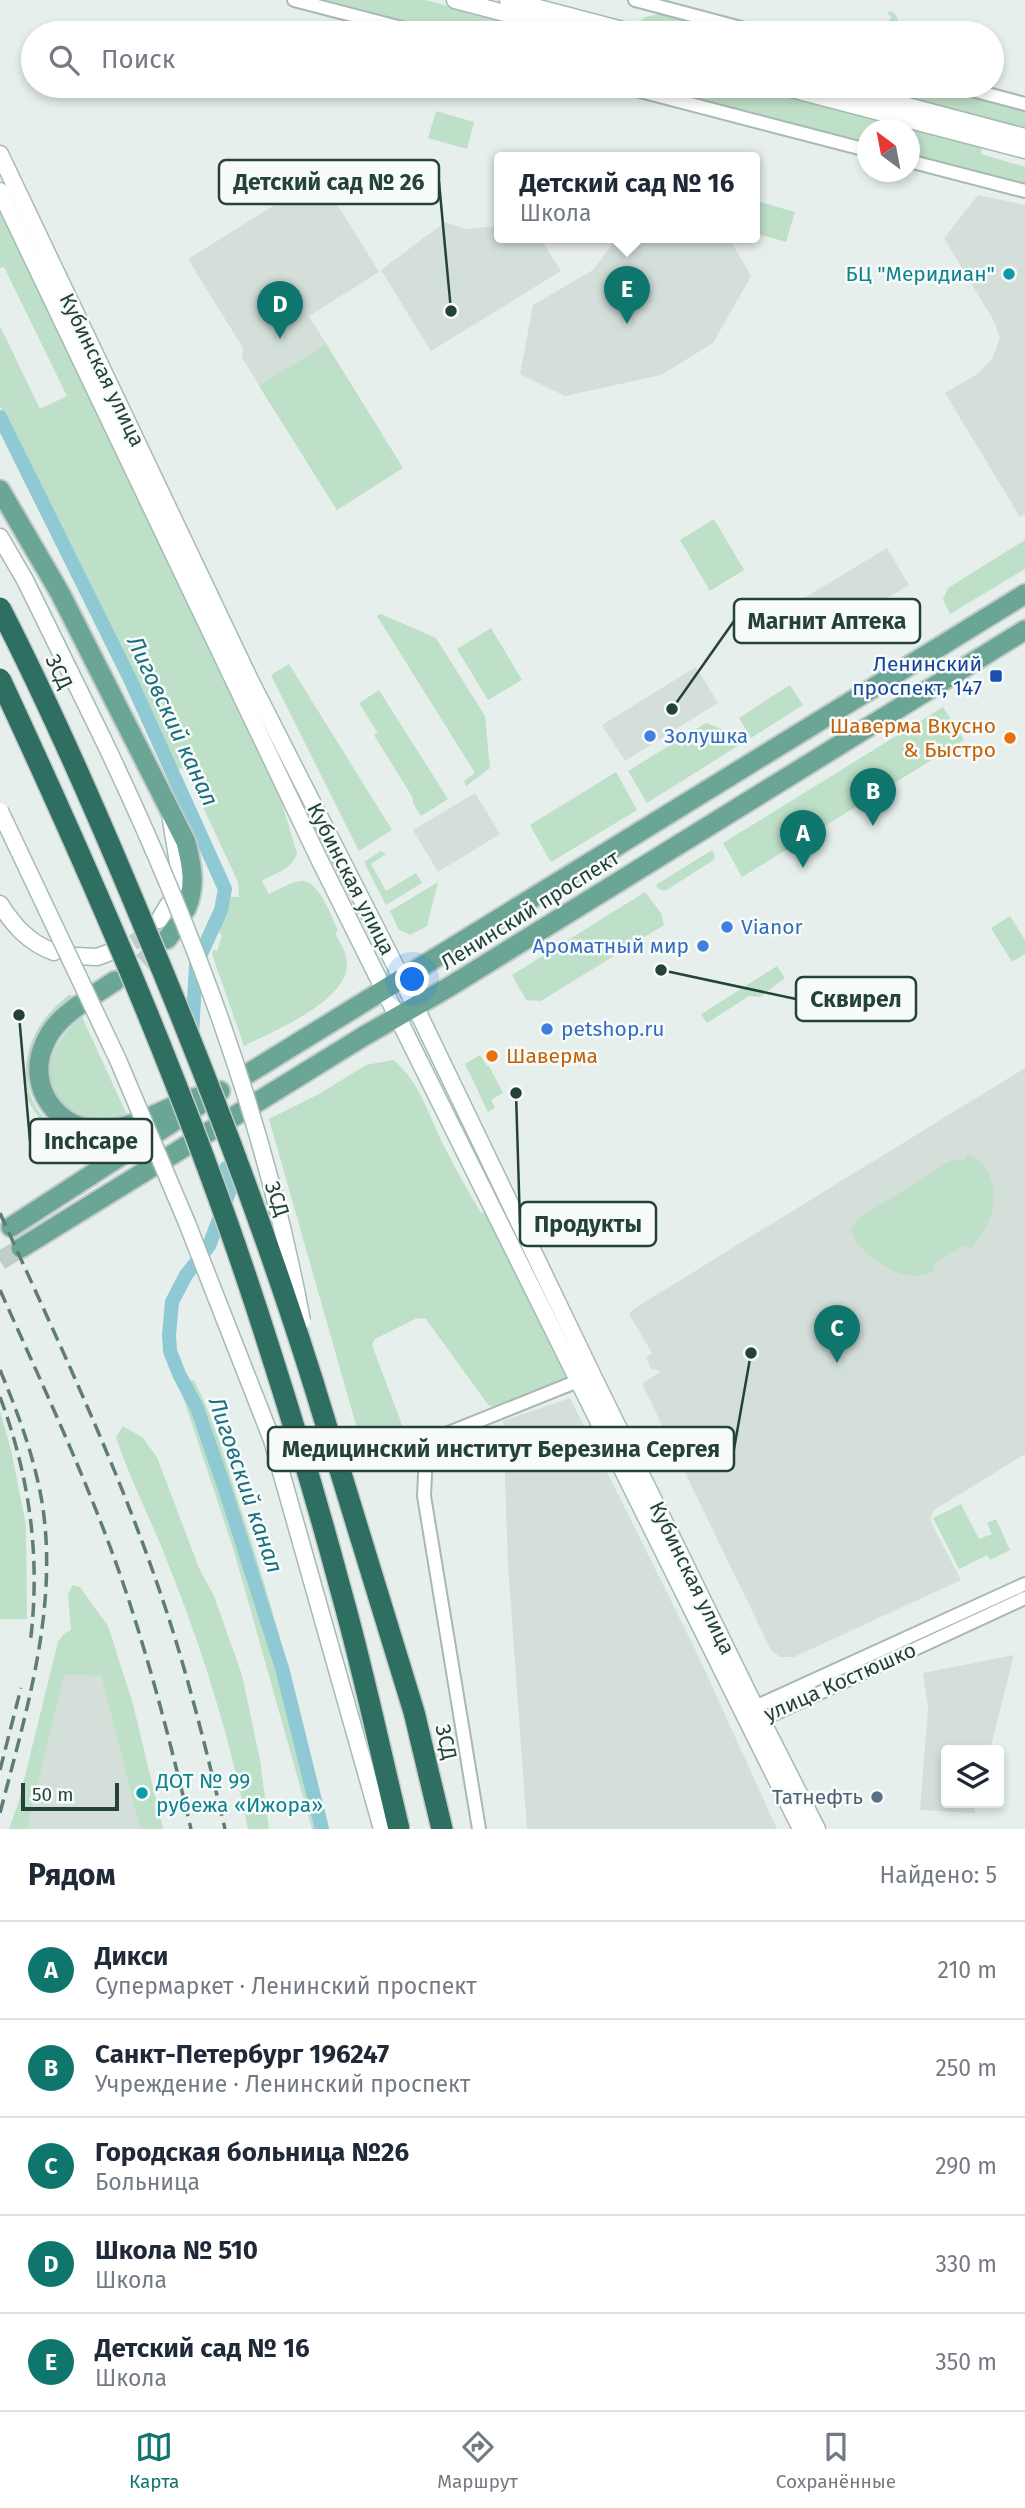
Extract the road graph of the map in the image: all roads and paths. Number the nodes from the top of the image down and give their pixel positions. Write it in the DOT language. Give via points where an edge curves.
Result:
graph roads {
  1 [pos="294,0"];
  2 [pos="455,0"];
  3 [pos="508,0"];
  4 [pos="635,0"];
  5 [pos="375,21"];
  6 [pos="535,21"];
  7 [pos="588,21"];
  8 [pos="715,21"];
  9 [pos="667,98"];
  10 [pos="826,98"];
  11 [pos="877,98"];
  12 [pos="1002,98"];
  13 [pos="1025,104"];
  14 [pos="1025,137"];
  15 [pos="857,147"];
  16 [pos="1025,150"];
  17 [pos="0,154"];
  18 [pos="920,165"];
  19 [pos="0,191"];
  20 [pos="1025,191"];
  21 [pos="0,490"];
  22 [pos="0,537"];
  23 [pos="1025,594"];
  24 [pos="0,608"];
  25 [pos="1025,630"];
  26 [pos="0,679"];
  27 [pos="169,809"];
  28 [pos="0,811"];
  29 [pos="176,884"];
  30 [pos="0,904"];
  31 [pos="171,920"];
  32 [pos="54,951"];
  33 [pos="108,953"];
  34 [pos="76,957"];
  35 [pos="402,979"];
  36 [pos="115,981"];
  37 [pos="385,990"];
  38 [pos="407,1011"];
  39 [pos="249,1073"];
  40 [pos="11,1227"];
  41 [pos="21,1248"];
  42 [pos="578,1381"];
  43 [pos="313,1382"];
  44 [pos="1025,1584"];
  45 [pos="1025,1598"];
  46 [pos="754,1716"];
  47 [pos="382,1829"];
  48 [pos="399,1829"];
  49 [pos="442,1829"];
  50 [pos="479,1829"];
  51 [pos="801,1829"];
  52 [pos="817,1829"];
  1 -- 5 [label="street"];
  2 -- 6 [label="main road"];
  3 -- 7 [label="main road"];
  4 -- 8 [label="street"];
  9 -- 15 [label="street"];
  10 -- 16 [label="main road"];
  11 -- 14 [label="main road"];
  12 -- 13 [label="street"];
  17 -- 35 [label="main road, Кубинская улица" via="250,680"];
  18 -- 20 [label="street"];
  19 -- 37 [label="main road, Кубинская улица"];
  21 -- 27 [label="main road" via="60,593"];
  22 -- 43 [label="main road, bridge" via="102,737 171,887 264,1149"];
  23 -- 35 [label="main road, Ленинский проспект"];
  24 -- 43 [label="highway, ЗСД, bridge" via="106,835 195,1047"];
  25 -- 38 [label="main road, Ленинский проспект"];
  26 -- 48 [label="highway, bridge" via="77,845 214,1185 268,1342 342,1591"];
  27 -- 29 [label="main road" via="178,863"];
  27 -- 31 [label="main road" via="186,842 192,896"];
  28 -- 47 [label="main road, bridge" via="118,1060 268,1427"];
  30 -- 32 [label="main road" via="22,933 39,947"];
  33 -- 34 [label="main road"];
  35 -- 37 [label="main road, Ленинский проспект"];
  35 -- 38 [label="main road, Кубинская улица"];
  36 -- 40 [label="main road" via="53,1028 39,1062 47,1101 67,1121 94,1129 125,1126 220,1091"];
  37 -- 38 [label="main road, Кубинская улица"];
  37 -- 39 [label="main road, Ленинский проспект"];
  38 -- 41 [label="main road, Ленинский проспект"];
  38 -- 42 [label="main road, Кубинская улица"];
  38 -- 46 [label="main road, Кубинская улица"];
  42 -- 46 [label="main road, Кубинская улица"];
  42 -- 50 [label="street" via="441,1436 430,1443 426,1453 424,1496"];
  43 -- 49 [label="highway, ЗСД" via="414,1712"];
  44 -- 46 [label="street, улица Костюшко"];
  45 -- 46 [label="street, улица Костюшко"];
  46 -- 51 [label="main road, Кубинская улица"];
  46 -- 52 [label="main road, Кубинская улица"];
}
